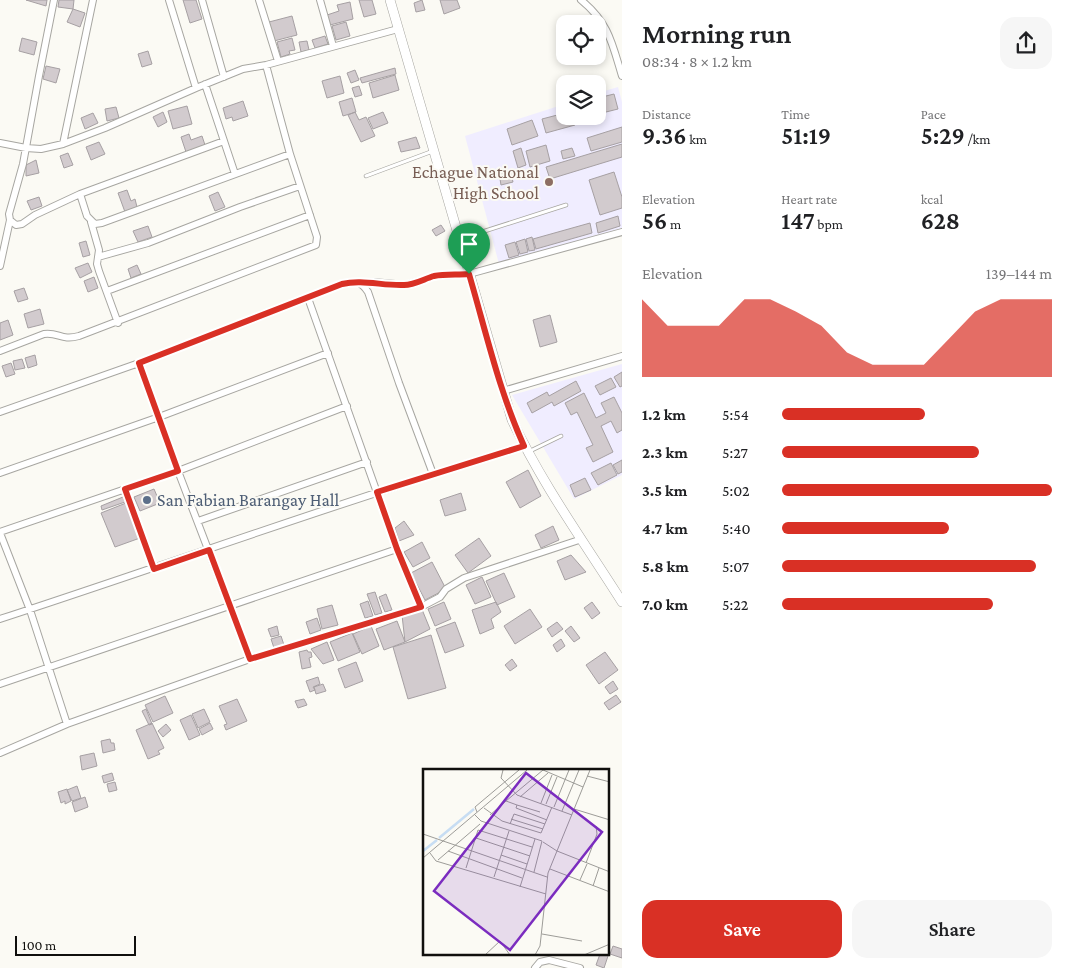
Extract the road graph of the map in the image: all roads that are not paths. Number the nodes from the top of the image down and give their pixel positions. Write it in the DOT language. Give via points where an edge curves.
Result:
graph roads {
  1 [pos="54,0"];
  2 [pos="93,0"];
  3 [pos="169,0"];
  4 [pos="202,0"];
  5 [pos="260,0"];
  6 [pos="320,0"];
  7 [pos="390,0"];
  8 [pos="581,0"];
  9 [pos="398,28"];
  10 [pos="333,46"];
  11 [pos="278,61"];
  12 [pos="266,65"];
  13 [pos="622,76"];
  14 [pos="224,77"];
  15 [pos="205,84"];
  16 [pos="196,88"];
  17 [pos="224,141"];
  18 [pos="0,143"];
  19 [pos="63,144"];
  20 [pos="26,148"];
  21 [pos="433,151"];
  22 [pos="290,154"];
  23 [pos="235,174"];
  24 [pos="366,176"];
  25 [pos="300,186"];
  26 [pos="80,194"];
  27 [pos="566,205"];
  28 [pos="310,215"];
  29 [pos="10,220"];
  30 [pos="91,222"];
  31 [pos="622,232"];
  32 [pos="459,239"];
  33 [pos="98,257"];
  34 [pos="0,266"];
  35 [pos="469,274"];
  36 [pos="361,283"];
  37 [pos="106,291"];
  38 [pos="308,298"];
  39 [pos="118,323"];
  40 [pos="0,351"];
  41 [pos="328,353"];
  42 [pos="622,356"];
  43 [pos="139,363"];
  44 [pos="503,391"];
  45 [pos="347,406"];
  46 [pos="0,412"];
  47 [pos="159,417"];
  48 [pos="561,436"];
  49 [pos="526,449"];
  50 [pos="367,462"];
  51 [pos="178,471"];
  52 [pos="0,472"];
  53 [pos="433,474"];
  54 [pos="125,489"];
  55 [pos="377,492"];
  56 [pos="198,521"];
  57 [pos="0,532"];
  58 [pos="582,539"];
  59 [pos="397,549"];
  60 [pos="209,550"];
  61 [pos="154,569"];
  62 [pos="622,602"];
  63 [pos="230,607"];
  64 [pos="421,607"];
  65 [pos="30,610"];
  66 [pos="0,620"];
  67 [pos="250,659"];
  68 [pos="48,667"];
  69 [pos="0,684"];
  70 [pos="67,724"];
  71 [pos="0,753"];
  72 [pos="535,968"];
  73 [pos="580,968"];
  1 -- 20 [label="street"];
  2 -- 19 [label="street"];
  3 -- 16 [label="street"];
  4 -- 14 [label="street"];
  5 -- 11 [label="street"];
  6 -- 10 [label="street"];
  7 -- 9 [label="main road"];
  8 -- 13 [label="street" via="595,11 606,28"];
  9 -- 10 [label="street"];
  9 -- 21 [label="main road"];
  10 -- 11 [label="street"];
  11 -- 12 [label="street"];
  12 -- 14 [label="street"];
  12 -- 22 [label="street"];
  14 -- 15 [label="street"];
  15 -- 16 [label="street"];
  15 -- 17 [label="street"];
  16 -- 19 [label="street"];
  17 -- 23 [label="street"];
  17 -- 26 [label="street"];
  18 -- 20 [label="street"];
  19 -- 20 [label="street" via="41,149"];
  20 -- 29 [label="street"];
  21 -- 24 [label="lane"];
  21 -- 32 [label="main road"];
  22 -- 23 [label="street"];
  22 -- 25 [label="street"];
  23 -- 30 [label="street" via="102,223"];
  25 -- 28 [label="street"];
  25 -- 33 [label="street" via="148,243"];
  26 -- 29 [label="street" via="22,224 16,225"];
  26 -- 30 [label="street"];
  27 -- 32 [label="lane"];
  28 -- 37 [label="street"];
  28 -- 39 [label="street" via="318,242 314,248"];
  29 -- 34 [label="street"];
  30 -- 33 [label="street"];
  31 -- 35 [label="street"];
  32 -- 35 [label="main road"];
  33 -- 37 [label="street" via="97,264"];
  35 -- 36 [label="street" via="435,276 406,285"];
  35 -- 44 [label="main road"];
  36 -- 38 [label="street" via="342,284"];
  36 -- 53 [label="street" via="368,292"];
  37 -- 39 [label="street"];
  38 -- 41 [label="street"];
  38 -- 43 [label="street"];
  39 -- 40 [label="street" via="68,339 51,333 39,335"];
  41 -- 45 [label="street"];
  41 -- 47 [label="street"];
  42 -- 44 [label="street"];
  43 -- 46 [label="street"];
  43 -- 47 [label="street"];
  44 -- 49 [label="main road"];
  45 -- 50 [label="street"];
  45 -- 51 [label="street"];
  47 -- 51 [label="street"];
  47 -- 52 [label="street"];
  48 -- 49 [label="lane"];
  49 -- 53 [label="street"];
  49 -- 58 [label="main road"];
  50 -- 55 [label="street"];
  50 -- 56 [label="street"];
  51 -- 54 [label="street"];
  51 -- 56 [label="street"];
  53 -- 55 [label="street"];
  54 -- 57 [label="street"];
  54 -- 61 [label="street"];
  55 -- 59 [label="street"];
  55 -- 60 [label="street"];
  56 -- 60 [label="street"];
  57 -- 65 [label="street"];
  58 -- 62 [label="main road"];
  58 -- 64 [label="street" via="464,578"];
  59 -- 63 [label="street"];
  59 -- 64 [label="street"];
  60 -- 61 [label="street"];
  60 -- 63 [label="street"];
  61 -- 65 [label="street"];
  63 -- 67 [label="street"];
  63 -- 68 [label="street"];
  64 -- 67 [label="street"];
  65 -- 66 [label="street"];
  65 -- 68 [label="street"];
  67 -- 70 [label="street"];
  68 -- 69 [label="street"];
  68 -- 70 [label="street"];
  70 -- 71 [label="street"];
  72 -- 73 [label="street" via="540,962 549,960"];
}
